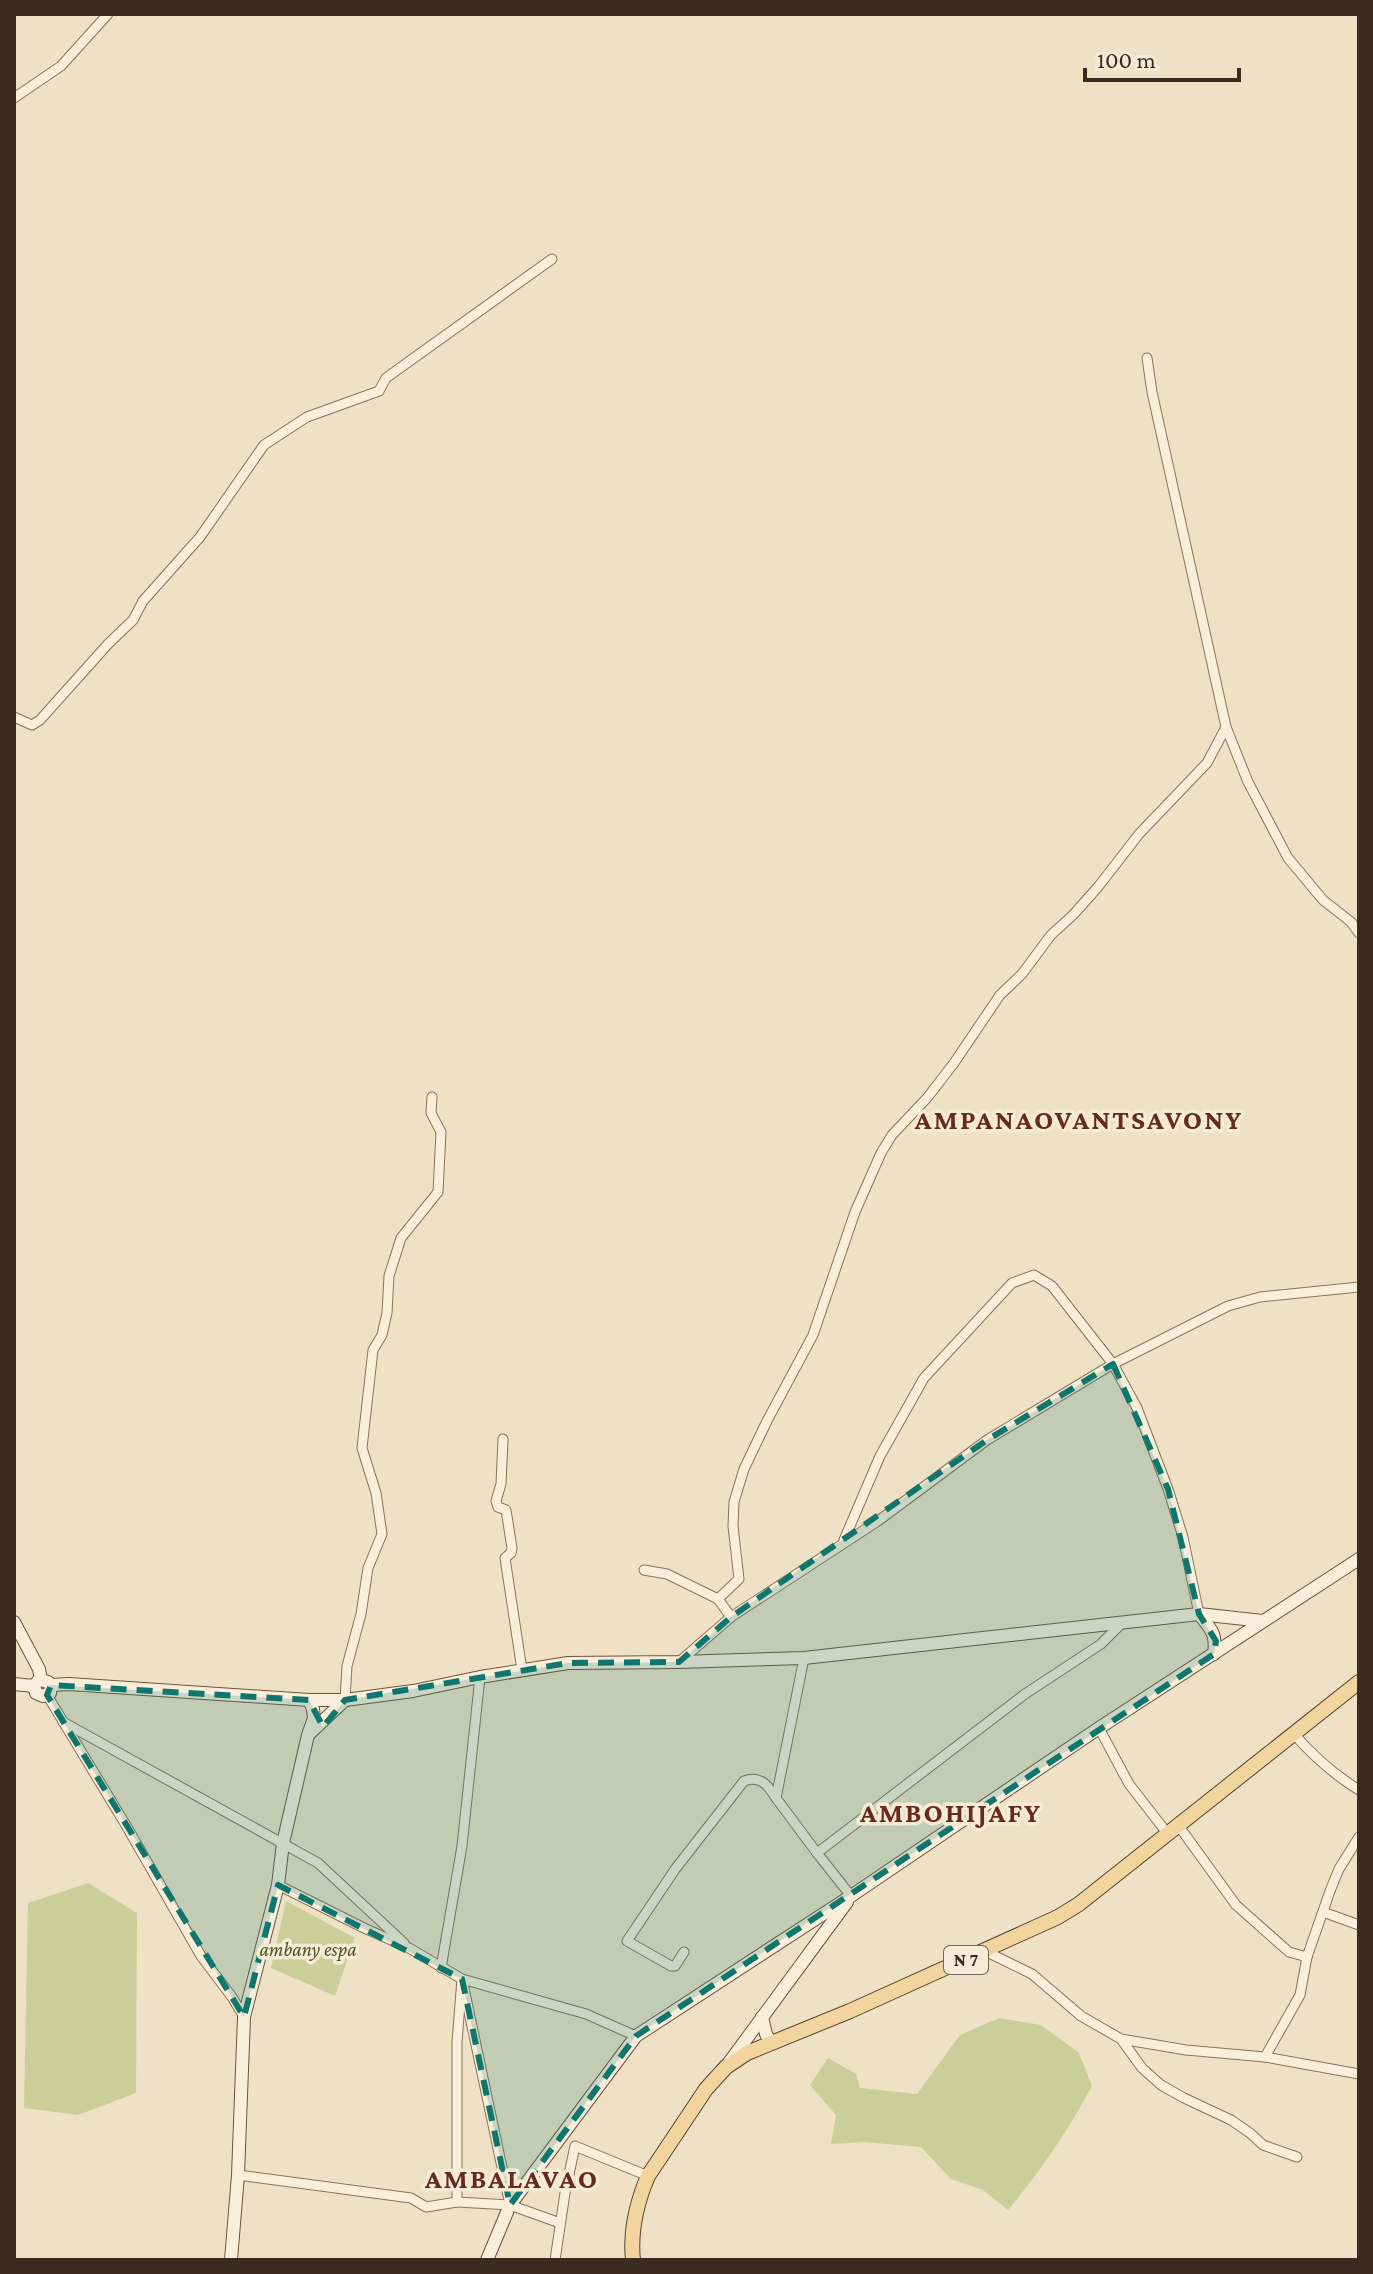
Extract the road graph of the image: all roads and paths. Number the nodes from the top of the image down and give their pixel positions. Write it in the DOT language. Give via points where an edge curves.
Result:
graph roads {
  1 [pos="108,14"];
  2 [pos="14,98"];
  3 [pos="552,259"];
  4 [pos="1147,358"];
  5 [pos="14,717"];
  6 [pos="1226,727"];
  7 [pos="1359,933"];
  8 [pos="432,1097"];
  9 [pos="1359,1287"];
  10 [pos="1113,1364"];
  11 [pos="503,1439"];
  12 [pos="843,1542"];
  13 [pos="1359,1559"];
  14 [pos="644,1570"];
  15 [pos="718,1599"];
  16 [pos="1199,1614"];
  17 [pos="731,1617"];
  18 [pos="1263,1621"];
  19 [pos="14,1622"];
  20 [pos="1121,1624"];
  21 [pos="1214,1654"];
  22 [pos="804,1658"];
  23 [pos="679,1662"];
  24 [pos="522,1670"];
  25 [pos="480,1677"];
  26 [pos="1359,1682"];
  27 [pos="14,1684"];
  28 [pos="43,1686"];
  29 [pos="309,1700"];
  30 [pos="345,1700"];
  31 [pos="63,1722"];
  32 [pos="1099,1728"];
  33 [pos="1293,1733"];
  34 [pos="308,1735"];
  35 [pos="1359,1790"];
  36 [pos="776,1798"];
  37 [pos="1172,1829"];
  38 [pos="1359,1837"];
  39 [pos="283,1843"];
  40 [pos="817,1853"];
  41 [pos="278,1885"];
  42 [pos="851,1896"];
  43 [pos="1323,1912"];
  44 [pos="1359,1925"];
  45 [pos="409,1948"];
  46 [pos="985,1951"];
  47 [pos="684,1952"];
  48 [pos="1307,1957"];
  49 [pos="441,1968"];
  50 [pos="462,1979"];
  51 [pos="244,2017"];
  52 [pos="762,2017"];
  53 [pos="636,2036"];
  54 [pos="1121,2039"];
  55 [pos="771,2043"];
  56 [pos="1265,2057"];
  57 [pos="726,2067"];
  58 [pos="1359,2074"];
  59 [pos="562,2133"];
  60 [pos="575,2146"];
  61 [pos="1297,2157"];
  62 [pos="238,2175"];
  63 [pos="648,2176"];
  64 [pos="457,2202"];
  65 [pos="510,2205"];
  66 [pos="560,2223"];
  67 [pos="231,2260"];
  68 [pos="487,2260"];
  69 [pos="555,2260"];
  70 [pos="633,2260"];
  1 -- 2 [label="street" via="61,66"];
  3 -- 5 [label="street" via="386,378 379,391 307,417 264,445 133,620 40,720 32,725"];
  4 -- 6 [label="street"];
  6 -- 7 [label="street" via="1288,858"];
  6 -- 15 [label="street" via="1207,763 1000,995 954,1063 892,1135 855,1212 813,1335 744,1469 734,1502 739,1579"];
  8 -- 30 [label="street" via="431,1113 441,1132 438,1192 401,1238 389,1276 382,1335 373,1350 362,1448 382,1534 368,1568"];
  9 -- 10 [label="street" via="1260,1297 1228,1306"];
  10 -- 12 [label="street" via="987,1440"];
  10 -- 12 [label="street" via="1052,1286 1034,1275 1012,1283 924,1378 880,1456"];
  10 -- 16 [label="street" via="1137,1408 1168,1489"];
  11 -- 24 [label="street" via="496,1501 506,1510 512,1548 505,1558"];
  12 -- 17 [label="street"];
  13 -- 18 [label="street"];
  14 -- 15 [label="street" via="667,1574"];
  15 -- 17 [label="street"];
  16 -- 18 [label="street"];
  16 -- 20 [label="street"];
  16 -- 21 [label="street" via="1213,1632"];
  17 -- 23 [label="street"];
  18 -- 21 [label="street"];
  19 -- 28 [label="street"];
  20 -- 22 [label="street"];
  20 -- 40 [label="street"];
  21 -- 32 [label="street"];
  22 -- 23 [label="street"];
  22 -- 36 [label="street"];
  23 -- 24 [label="street" via="568,1663"];
  24 -- 25 [label="street"];
  25 -- 30 [label="street"];
  25 -- 49 [label="street" via="462,1846"];
  26 -- 33 [label="main road, N 7"];
  27 -- 28 [label="street"];
  28 -- 29 [label="street"];
  28 -- 31 [label="street"];
  29 -- 30 [label="street"];
  29 -- 34 [label="street" via="314,1718"];
  30 -- 34 [label="street"];
  31 -- 39 [label="street"];
  31 -- 51 [label="street" via="201,1956"];
  32 -- 37 [label="street" via="1129,1784"];
  32 -- 42 [label="street"];
  33 -- 35 [label="street" via="1312,1755"];
  33 -- 37 [label="main road, N 7"];
  34 -- 39 [label="street"];
  36 -- 40 [label="street"];
  36 -- 47 [label="street" via="759,1779 744,1781 627,1941 671,1966"];
  37 -- 46 [label="main road, N 7" via="1079,1904"];
  37 -- 48 [label="street" via="1236,1905 1289,1952"];
  38 -- 43 [label="street" via="1339,1869"];
  39 -- 41 [label="street"];
  39 -- 45 [label="street" via="318,1863"];
  40 -- 42 [label="street"];
  41 -- 45 [label="street"];
  41 -- 51 [label="street"];
  42 -- 52 [label="street"];
  42 -- 53 [label="street"];
  43 -- 44 [label="street"];
  43 -- 48 [label="street"];
  45 -- 49 [label="street"];
  46 -- 54 [label="street" via="1032,1974 1081,2016"];
  46 -- 55 [label="main road, N 7"];
  48 -- 56 [label="street" via="1300,1995"];
  49 -- 50 [label="street"];
  50 -- 53 [label="street" via="586,2014"];
  50 -- 64 [label="street"];
  50 -- 65 [label="street"];
  51 -- 62 [label="street"];
  52 -- 55 [label="street"];
  52 -- 57 [label="street"];
  53 -- 59 [label="street"];
  54 -- 56 [label="street"];
  54 -- 61 [label="street" via="1161,2085 1231,2120 1263,2145"];
  55 -- 57 [label="main road, N 7"];
  56 -- 58 [label="street"];
  57 -- 63 [label="main road, N 7"];
  59 -- 60 [label="street"];
  59 -- 65 [label="street"];
  60 -- 63 [label="street"];
  60 -- 66 [label="street"];
  62 -- 64 [label="street" via="411,2198 426,2207"];
  62 -- 67 [label="street"];
  63 -- 70 [label="main road, N 7" via="635,2221"];
  64 -- 65 [label="street"];
  65 -- 66 [label="street"];
  65 -- 68 [label="street"];
  66 -- 69 [label="street"];
}
